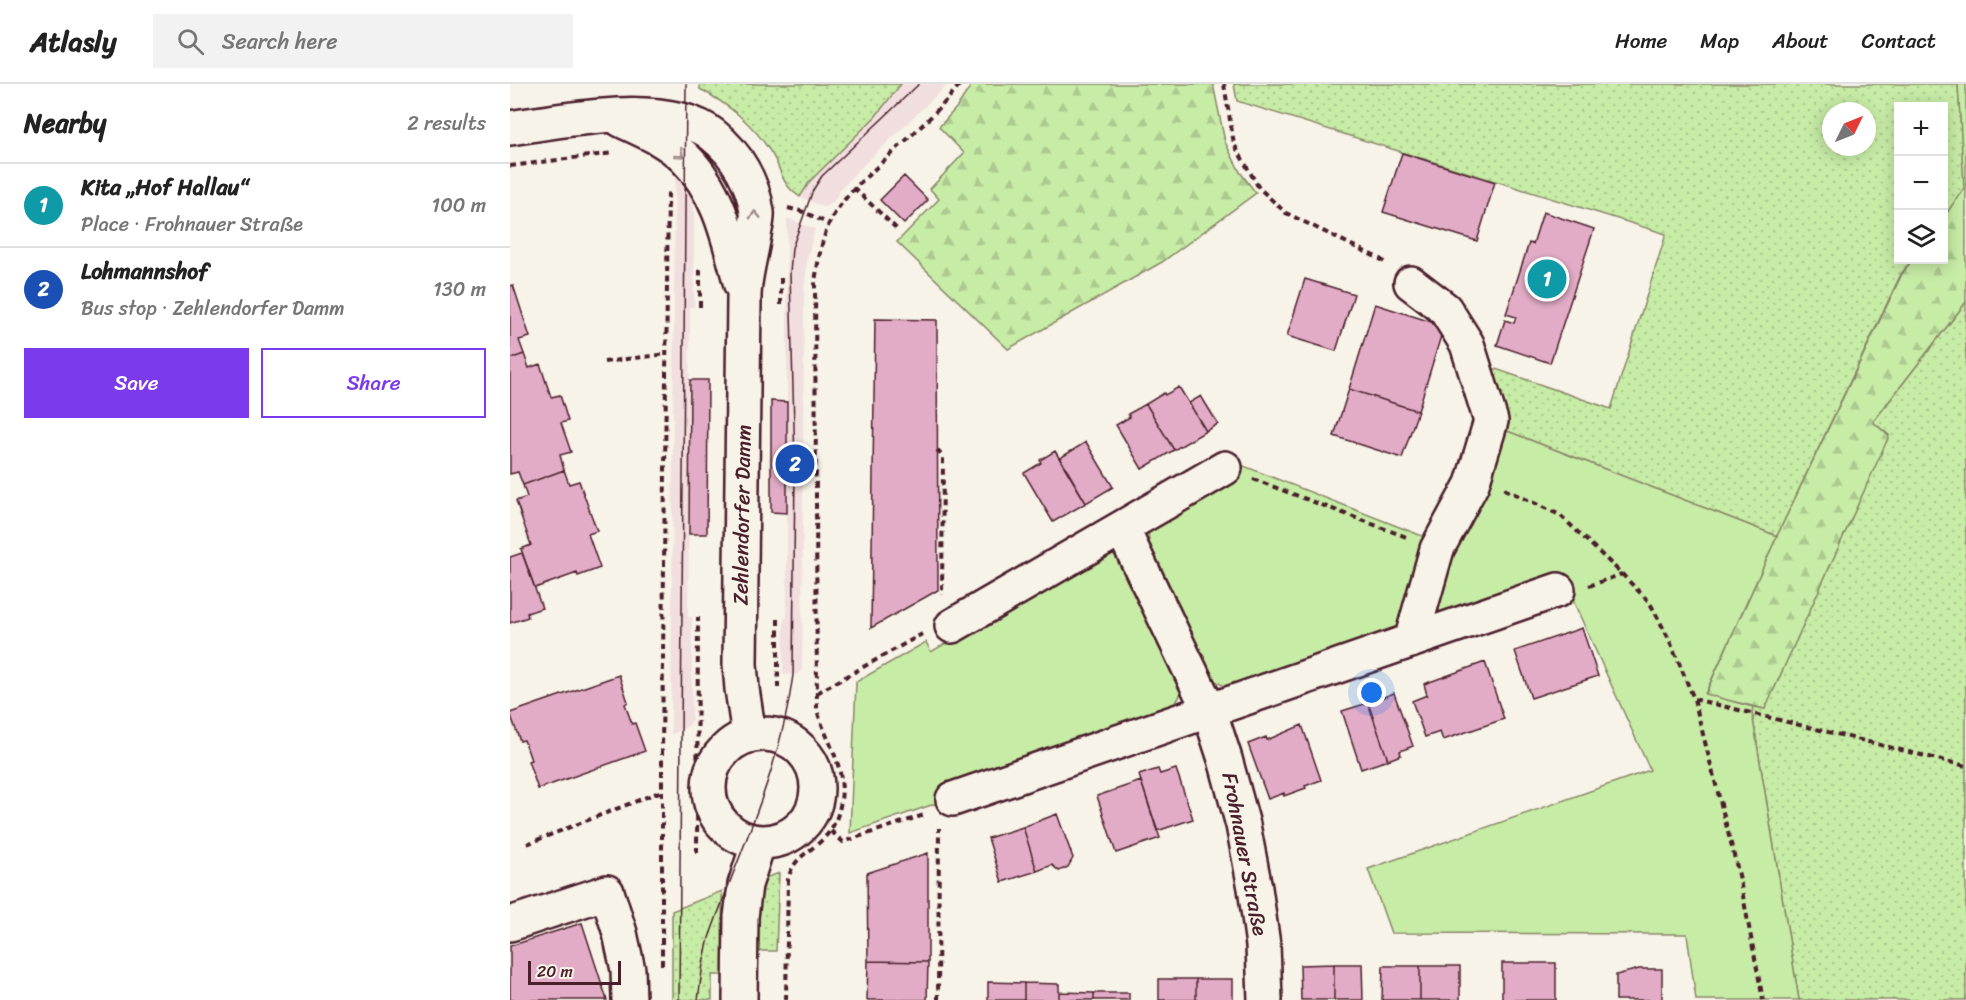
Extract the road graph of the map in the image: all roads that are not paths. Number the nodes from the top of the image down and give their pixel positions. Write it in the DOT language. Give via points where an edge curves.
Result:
graph roads {
  1 [pos="510,128"];
  2 [pos="1411,282"];
  3 [pos="1225,468"];
  4 [pos="1122,528"];
  5 [pos="1558,590"];
  6 [pos="947,624"];
  7 [pos="1411,641"];
  8 [pos="1209,711"];
  9 [pos="749,735"];
  10 [pos="946,804"];
  11 [pos="758,844"];
  12 [pos="510,924"];
  13 [pos="629,1000"];
  14 [pos="740,1000"];
  15 [pos="1264,1000"];
  1 -- 9 [label="street, Zehlendorfer Damm" via="587,117 663,116 686,121 712,134 748,179 758,214 744,293 740,664"];
  2 -- 7 [label="street" via="1445,309 1467,344 1491,421 1472,484 1437,549"];
  3 -- 4 [label="street"];
  4 -- 6 [label="street"];
  4 -- 8 [label="street, Frohnauer Straße"];
  5 -- 7 [label="street"];
  7 -- 8 [label="street"];
  8 -- 10 [label="street"];
  8 -- 15 [label="street, Frohnauer Straße" via="1243,825 1256,888"];
  9 -- 11 [label="street" via="722,752 713,767 710,802 730,831"];
  9 -- 11 [label="street" via="782,737 797,745 815,770 818,787 814,807 798,829 777,841"];
  11 -- 14 [label="street" via="745,885 741,917"];
  12 -- 13 [label="street" via="607,892 628,970"];
}
